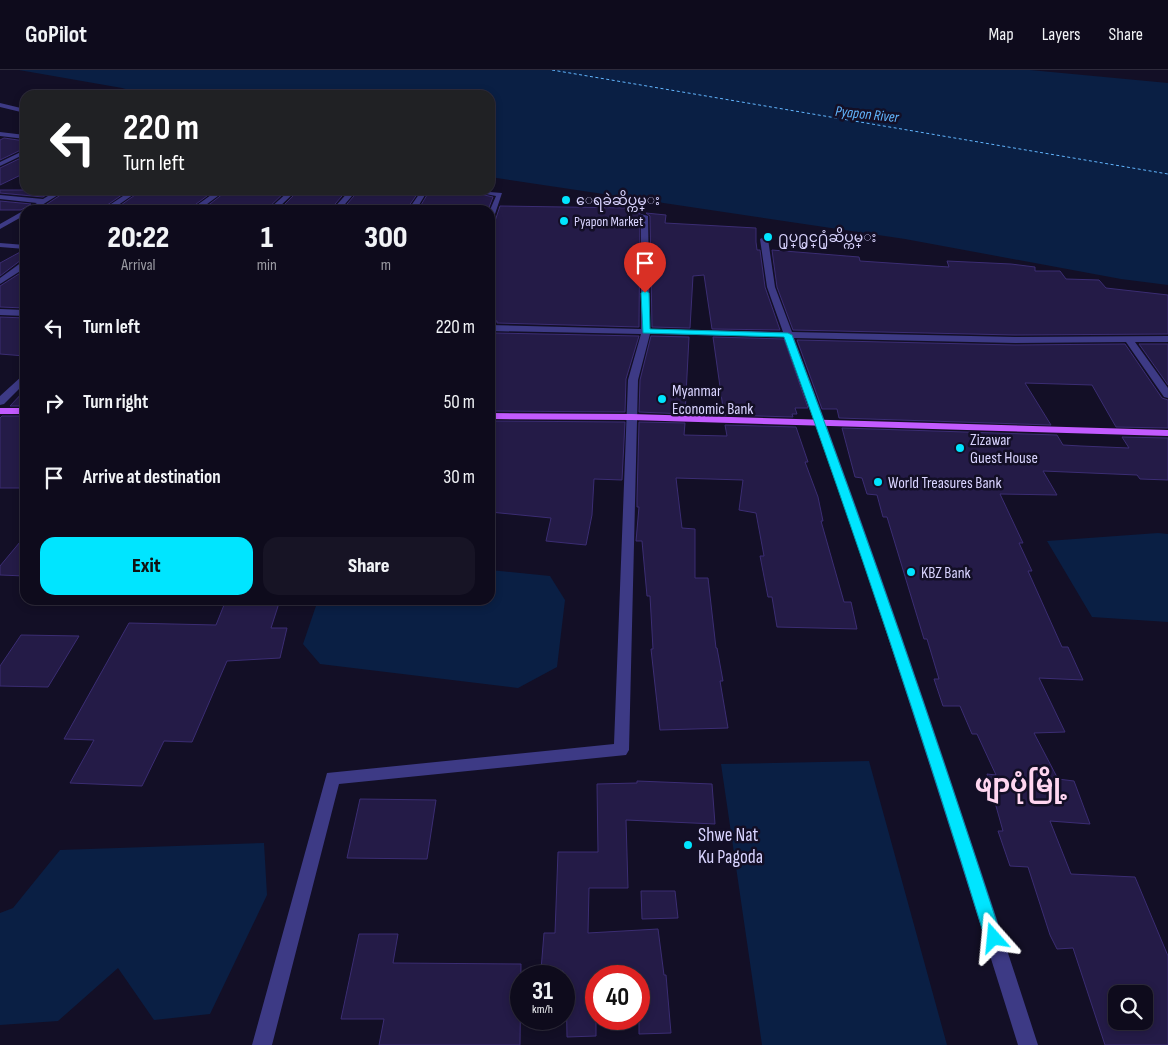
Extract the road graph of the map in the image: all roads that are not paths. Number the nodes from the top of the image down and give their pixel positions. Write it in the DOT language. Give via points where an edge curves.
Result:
graph roads {
  1 [pos="0,105"];
  2 [pos="20,110"];
  3 [pos="0,134"];
  4 [pos="20,136"];
  5 [pos="20,154"];
  6 [pos="0,164"];
  7 [pos="495,193"];
  8 [pos="54,195"];
  9 [pos="129,195"];
  10 [pos="216,195"];
  11 [pos="288,195"];
  12 [pos="350,195"];
  13 [pos="0,196"];
  14 [pos="43,201"];
  15 [pos="37,205"];
  16 [pos="114,205"];
  17 [pos="201,205"];
  18 [pos="278,205"];
  19 [pos="340,205"];
  20 [pos="495,206"];
  21 [pos="20,215"];
  22 [pos="644,216"];
  23 [pos="0,227"];
  24 [pos="764,239"];
  25 [pos="0,245"];
  26 [pos="20,247"];
  27 [pos="20,268"];
  28 [pos="0,282"];
  29 [pos="0,312"];
  30 [pos="20,313"];
  31 [pos="495,328"];
  32 [pos="646,331"];
  33 [pos="788,335"];
  34 [pos="1128,339"];
  35 [pos="1168,339"];
  36 [pos="20,383"];
  37 [pos="1168,394"];
  38 [pos="0,402"];
  39 [pos="0,411"];
  40 [pos="20,411"];
  41 [pos="495,416"];
  42 [pos="632,417"];
  43 [pos="821,423"];
  44 [pos="1168,433"];
  45 [pos="262,1045"];
  46 [pos="1028,1045"];
  1 -- 2 [label="street"];
  3 -- 4 [label="street"];
  5 -- 6 [label="street"];
  7 -- 20 [label="street" via="500,194"];
  8 -- 14 [label="street"];
  9 -- 16 [label="street"];
  10 -- 17 [label="street"];
  11 -- 18 [label="street"];
  12 -- 19 [label="street"];
  13 -- 14 [label="street"];
  14 -- 15 [label="street"];
  21 -- 23 [label="street"];
  22 -- 32 [label="street"];
  24 -- 33 [label="street" via="771,287"];
  25 -- 26 [label="street"];
  27 -- 28 [label="street"];
  29 -- 30 [label="street"];
  31 -- 32 [label="street"];
  32 -- 33 [label="street"];
  32 -- 42 [label="street" via="633,380"];
  33 -- 34 [label="street"];
  33 -- 43 [label="street"];
  34 -- 35 [label="street"];
  34 -- 37 [label="street"];
  36 -- 38 [label="street"];
  39 -- 40 [label="main road"];
  41 -- 42 [label="main road"];
  42 -- 43 [label="main road"];
  42 -- 45 [label="street" via="621,750 333,778"];
  43 -- 44 [label="main road"];
  43 -- 46 [label="street" via="960,832"];
}
